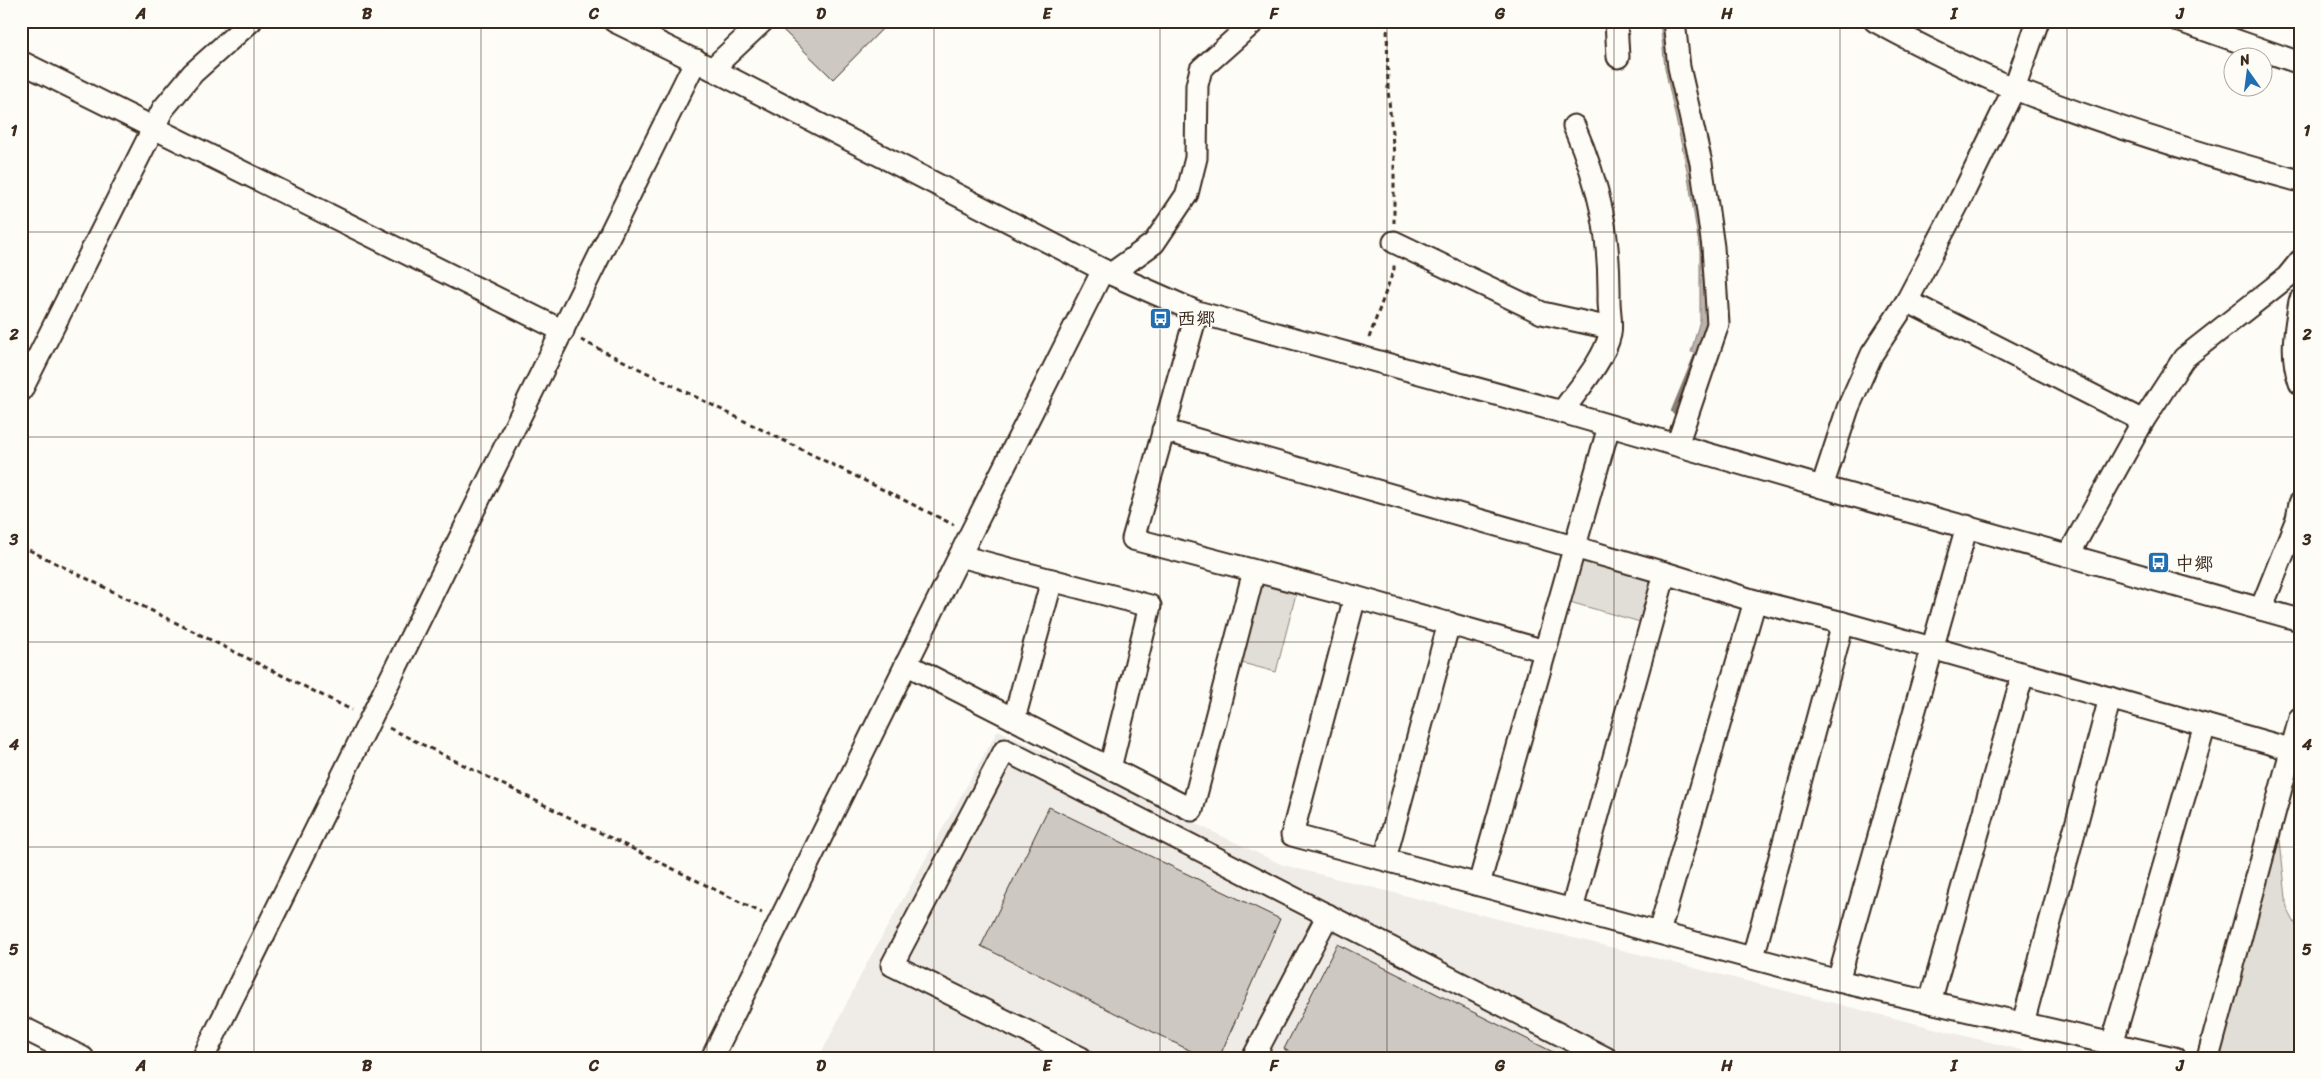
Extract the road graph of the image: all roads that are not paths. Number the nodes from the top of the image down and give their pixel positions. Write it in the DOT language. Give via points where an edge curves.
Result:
graph roads {
  1 [pos="251,21"];
  2 [pos="614,21"];
  3 [pos="764,21"];
  4 [pos="1255,21"];
  5 [pos="1616,21"];
  6 [pos="1674,21"];
  7 [pos="1875,21"];
  8 [pos="2038,21"];
  9 [pos="2180,21"];
  10 [pos="648,28"];
  11 [pos="1618,57"];
  12 [pos="21,62"];
  13 [pos="2300,63"];
  14 [pos="704,64"];
  15 [pos="2014,88"];
  16 [pos="1574,126"];
  17 [pos="154,128"];
  18 [pos="2300,181"];
  19 [pos="1394,242"];
  20 [pos="2300,261"];
  21 [pos="1107,272"];
  22 [pos="1907,301"];
  23 [pos="2300,301"];
  24 [pos="1197,312"];
  25 [pos="1610,328"];
  26 [pos="563,331"];
  27 [pos="2300,383"];
  28 [pos="21,391"];
  29 [pos="1562,412"];
  30 [pos="2142,422"];
  31 [pos="1609,426"];
  32 [pos="1163,430"];
  33 [pos="1677,444"];
  34 [pos="1822,487"];
  35 [pos="2300,503"];
  36 [pos="1968,526"];
  37 [pos="1574,547"];
  38 [pos="960,556"];
  39 [pos="2068,556"];
  40 [pos="1254,570"];
  41 [pos="1665,573"];
  42 [pos="1052,580"];
  43 [pos="1355,596"];
  44 [pos="1755,601"];
  45 [pos="2261,609"];
  46 [pos="2300,620"];
  47 [pos="1449,623"];
  48 [pos="1843,623"];
  49 [pos="1932,648"];
  50 [pos="1545,651"];
  51 [pos="906,664"];
  52 [pos="2023,674"];
  53 [pos="2110,698"];
  54 [pos="2300,718"];
  55 [pos="1014,719"];
  56 [pos="2205,725"];
  57 [pos="2290,749"];
  58 [pos="1110,768"];
  59 [pos="1385,860"];
  60 [pos="1479,884"];
  61 [pos="1572,909"];
  62 [pos="1328,915"];
  63 [pos="1659,932"];
  64 [pos="1753,957"];
  65 [pos="1838,980"];
  66 [pos="1930,1002"];
  67 [pos="2023,1023"];
  68 [pos="21,1027"];
  69 [pos="2112,1044"];
  70 [pos="83,1058"];
  71 [pos="203,1058"];
  72 [pos="712,1058"];
  73 [pos="1081,1058"];
  74 [pos="1253,1058"];
  75 [pos="1606,1058"];
  76 [pos="2174,1058"];
  77 [pos="2208,1058"];
  1 -- 17 [label="street" via="193,73 163,109"];
  2 -- 10 [label="street"];
  3 -- 14 [label="street"];
  4 -- 21 [label="street" via="1201,69 1197,85 1196,158 1187,194 1154,243"];
  5 -- 11 [label="street"];
  6 -- 33 [label="street" via="1679,66 1701,163 1713,247 1718,324"];
  7 -- 15 [label="street" via="1927,49"];
  8 -- 15 [label="street"];
  9 -- 13 [label="street"];
  10 -- 14 [label="street"];
  12 -- 17 [label="street"];
  14 -- 21 [label="street"];
  14 -- 26 [label="street"];
  15 -- 18 [label="street" via="2113,126"];
  15 -- 22 [label="street"];
  16 -- 25 [label="street" via="1590,164 1602,213 1610,262"];
  17 -- 26 [label="street"];
  17 -- 28 [label="street"];
  19 -- 25 [label="street" via="1542,313"];
  20 -- 30 [label="street" via="2287,277 2184,358"];
  21 -- 24 [label="street"];
  21 -- 38 [label="street"];
  22 -- 30 [label="street"];
  22 -- 34 [label="street" via="1872,354 1848,408"];
  23 -- 27 [label="street" via="2293,339"];
  24 -- 29 [label="street"];
  24 -- 32 [label="street"];
  25 -- 29 [label="street" via="1597,363"];
  26 -- 71 [label="street"];
  29 -- 31 [label="street"];
  30 -- 39 [label="street"];
  31 -- 33 [label="street"];
  31 -- 37 [label="street"];
  32 -- 37 [label="street"];
  32 -- 40 [label="street" via="1133,539"];
  33 -- 34 [label="street"];
  34 -- 36 [label="street"];
  35 -- 45 [label="street" via="2297,519"];
  36 -- 39 [label="street"];
  36 -- 49 [label="street"];
  37 -- 41 [label="street"];
  37 -- 50 [label="street"];
  38 -- 42 [label="street"];
  38 -- 51 [label="street"];
  39 -- 45 [label="street"];
  40 -- 43 [label="street"];
  40 -- 58 [label="street" via="1192,810"];
  41 -- 44 [label="street"];
  41 -- 61 [label="street"];
  42 -- 55 [label="street"];
  42 -- 58 [label="street" via="1150,606"];
  43 -- 47 [label="street"];
  43 -- 59 [label="street" via="1292,835"];
  44 -- 48 [label="street"];
  44 -- 63 [label="street"];
  45 -- 46 [label="street"];
  47 -- 50 [label="street"];
  47 -- 59 [label="street"];
  48 -- 49 [label="street"];
  48 -- 64 [label="street"];
  49 -- 52 [label="street"];
  49 -- 65 [label="street"];
  50 -- 60 [label="street"];
  51 -- 55 [label="street"];
  51 -- 72 [label="street"];
  52 -- 53 [label="street"];
  52 -- 66 [label="street"];
  53 -- 56 [label="street"];
  53 -- 67 [label="street"];
  54 -- 57 [label="street"];
  55 -- 58 [label="street"];
  56 -- 57 [label="street"];
  56 -- 69 [label="street"];
  57 -- 77 [label="street"];
  59 -- 60 [label="street"];
  60 -- 61 [label="street"];
  61 -- 63 [label="street"];
  62 -- 73 [label="street" via="1005,750 892,965"];
  62 -- 74 [label="street"];
  62 -- 75 [label="street"];
  63 -- 64 [label="street"];
  64 -- 65 [label="street"];
  65 -- 66 [label="street"];
  66 -- 67 [label="street"];
  67 -- 69 [label="street"];
  68 -- 70 [label="street"];
  69 -- 76 [label="street"];
}
